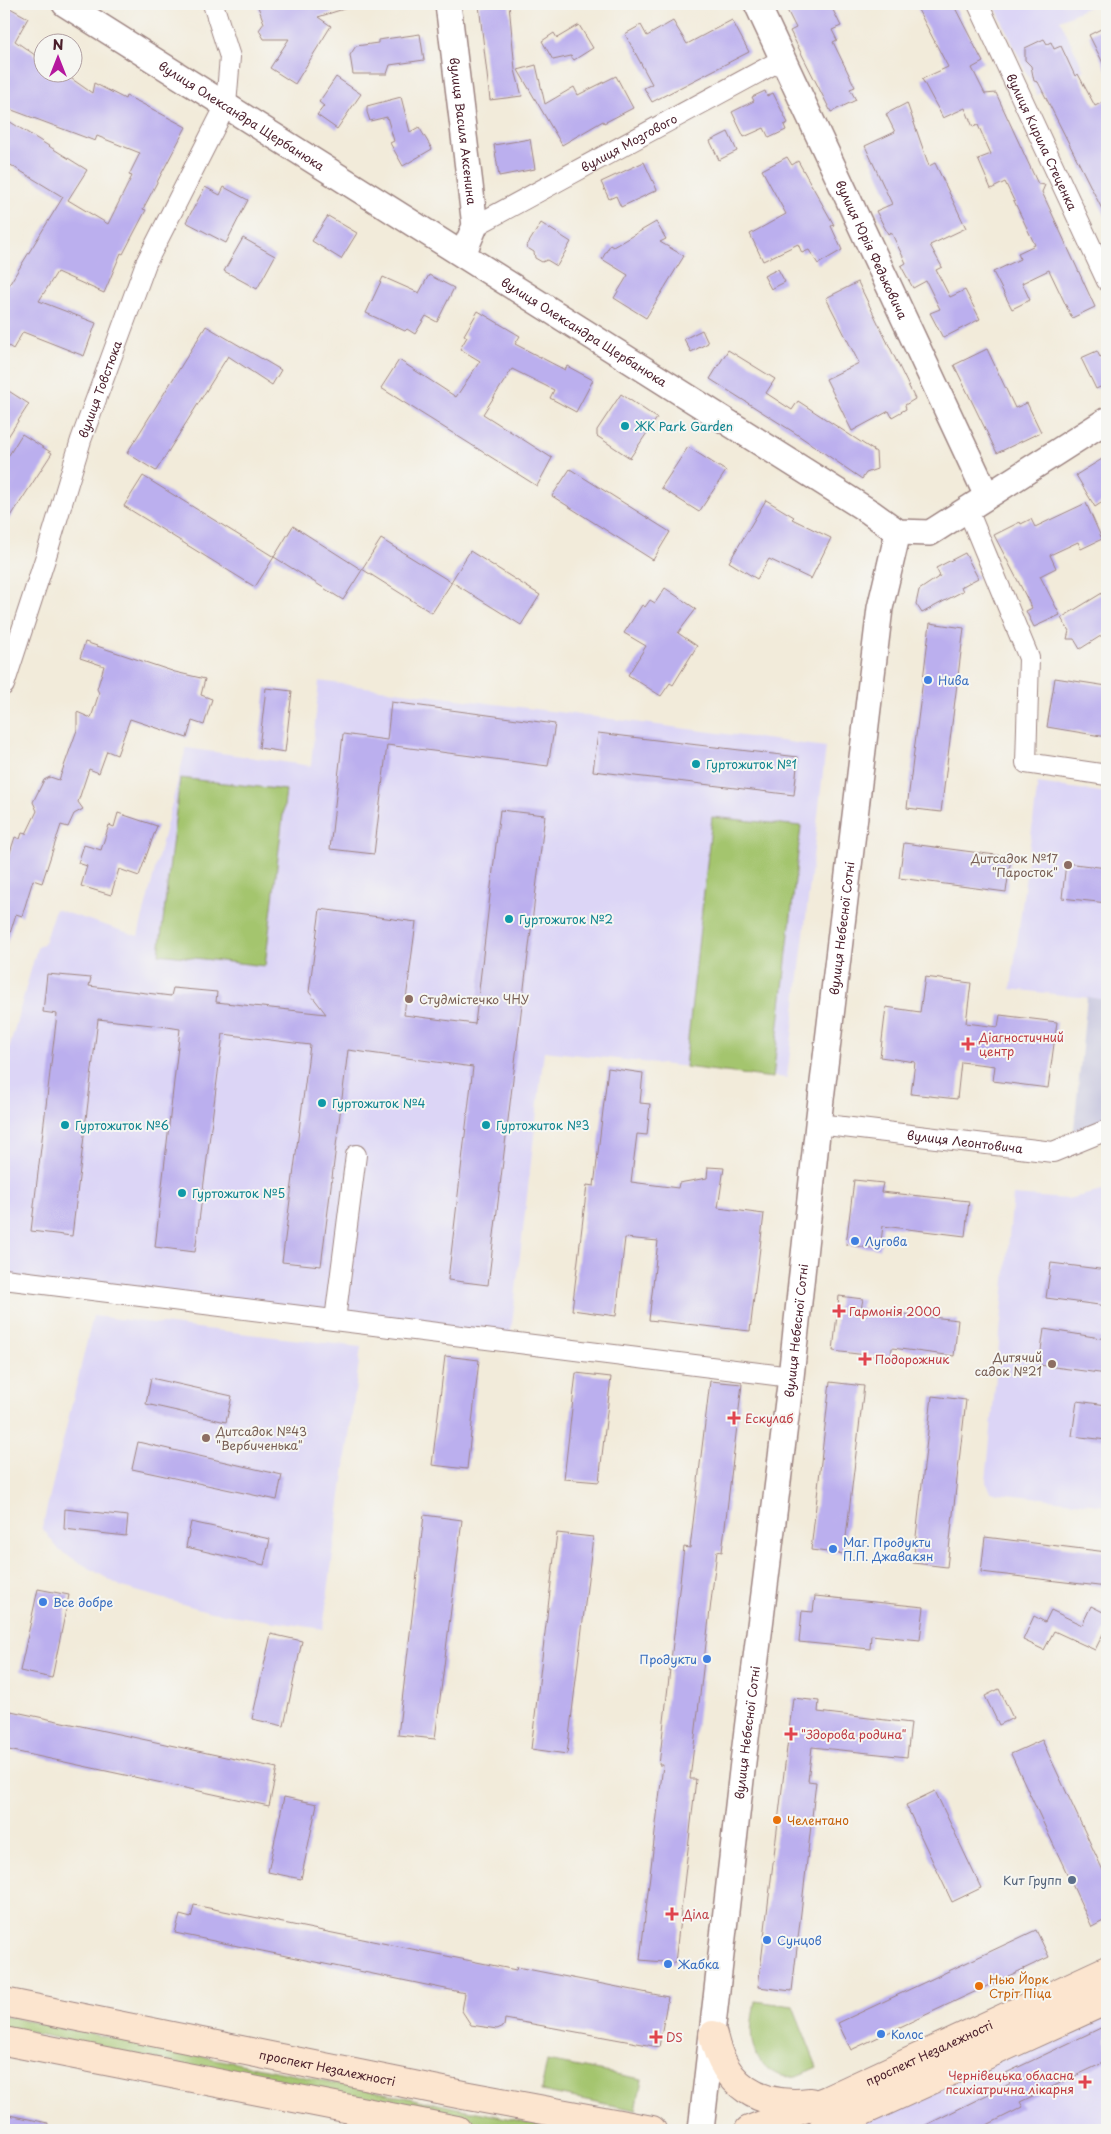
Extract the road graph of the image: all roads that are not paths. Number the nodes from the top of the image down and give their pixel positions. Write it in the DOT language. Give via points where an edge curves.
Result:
graph roads {
  1 [pos="65,4"];
  2 [pos="213,4"];
  3 [pos="448,4"];
  4 [pos="757,4"];
  5 [pos="978,4"];
  6 [pos="783,58"];
  7 [pos="226,105"];
  8 [pos="475,226"];
  9 [pos="463,254"];
  10 [pos="1107,281"];
  11 [pos="1107,420"];
  12 [pos="977,502"];
  13 [pos="898,532"];
  14 [pos="4,685"];
  15 [pos="1107,775"];
  16 [pos="818,1124"];
  17 [pos="1107,1130"];
  18 [pos="356,1155"];
  19 [pos="4,1279"];
  20 [pos="335,1320"];
  21 [pos="791,1377"];
  22 [pos="1107,1970"];
  23 [pos="1107,2000"];
  24 [pos="4,2002"];
  25 [pos="713,2035"];
  26 [pos="4,2041"];
  27 [pos="827,2100"];
  28 [pos="457,2130"];
  29 [pos="652,2130"];
  30 [pos="701,2130"];
  31 [pos="749,2130"];
  32 [pos="822,2130"];
  1 -- 7 [label="street, вулиця Олександра Щербанюка"];
  2 -- 7 [label="street" via="230,57"];
  3 -- 8 [label="street, вулиця Василя Аксенина"];
  4 -- 6 [label="street, вулиця Юрія Федьковича"];
  5 -- 10 [label="street, вулиця Кирила Стеценка"];
  6 -- 8 [label="street, вулиця Мозгового"];
  6 -- 12 [label="street, вулиця Юрія Федьковича"];
  7 -- 9 [label="street, вулиця Олександра Щербанюка"];
  7 -- 14 [label="street, вулиця Товстюка" via="146,263 81,440"];
  8 -- 9 [label="street"];
  9 -- 13 [label="street, вулиця Олександра Щербанюка"];
  11 -- 12 [label="street"];
  12 -- 13 [label="street" via="930,533"];
  12 -- 15 [label="street" via="1029,658 1026,762"];
  13 -- 16 [label="street, вулиця Небесної Сотні" via="880,608"];
  16 -- 17 [label="street, вулиця Леонтовича" via="1053,1152"];
  16 -- 21 [label="street, вулиця Небесної Сотні"];
  18 -- 20 [label="street"];
  19 -- 20 [label="street"];
  20 -- 21 [label="street"];
  21 -- 25 [label="street, вулиця Небесної Сотні"];
  22 -- 27 [label="main road, проспект Незалежності"];
  23 -- 32 [label="main road, проспект Незалежності"];
  24 -- 29 [label="main road, проспект Незалежності"];
  25 -- 27 [label="main road" via="717,2053 734,2080 758,2098 801,2103"];
  25 -- 30 [label="street, вулиця Небесної Сотні"];
  26 -- 28 [label="main road"];
  27 -- 31 [label="main road, проспект Незалежності"];
}
